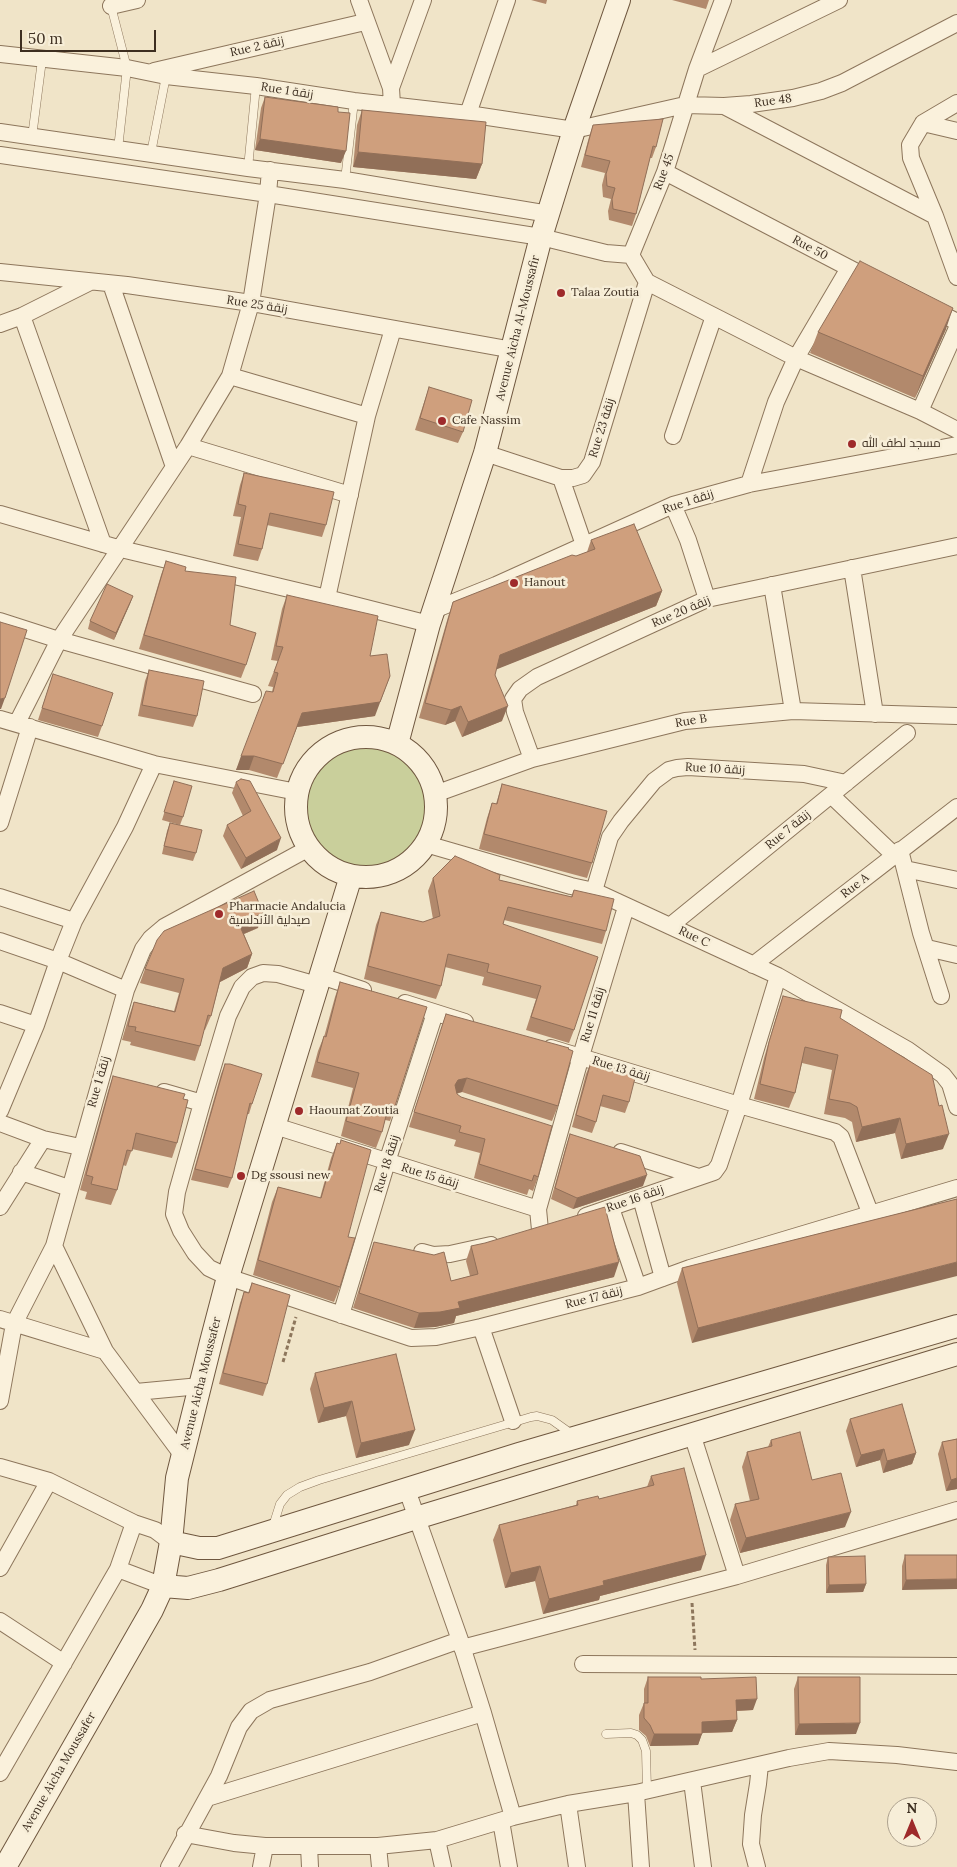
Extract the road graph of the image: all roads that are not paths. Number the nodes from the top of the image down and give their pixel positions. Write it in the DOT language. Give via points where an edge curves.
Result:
graph roads {
  1 [pos="137,0"];
  2 [pos="359,0"];
  3 [pos="423,0"];
  4 [pos="508,0"];
  5 [pos="619,0"];
  6 [pos="722,0"];
  7 [pos="839,0"];
  8 [pos="111,6"];
  9 [pos="365,22"];
  10 [pos="957,23"];
  11 [pos="0,54"];
  12 [pos="42,60"];
  13 [pos="127,68"];
  14 [pos="696,69"];
  15 [pos="149,72"];
  16 [pos="166,76"];
  17 [pos="256,86"];
  18 [pos="391,88"];
  19 [pos="354,101"];
  20 [pos="957,103"];
  21 [pos="392,105"];
  22 [pos="686,106"];
  23 [pos="724,106"];
  24 [pos="468,114"];
  25 [pos="923,123"];
  26 [pos="574,130"];
  27 [pos="957,130"];
  28 [pos="0,132"];
  29 [pos="32,137"];
  30 [pos="118,149"];
  31 [pos="151,153"];
  32 [pos="0,155"];
  33 [pos="248,168"];
  34 [pos="270,170"];
  35 [pos="665,172"];
  36 [pos="344,180"];
  37 [pos="268,194"];
  38 [pos="549,214"];
  39 [pos="935,216"];
  40 [pos="541,237"];
  41 [pos="632,255"];
  42 [pos="849,268"];
  43 [pos="0,272"];
  44 [pos="957,277"];
  45 [pos="90,282"];
  46 [pos="647,282"];
  47 [pos="111,284"];
  48 [pos="890,289"];
  49 [pos="915,301"];
  50 [pos="251,303"];
  51 [pos="22,316"];
  52 [pos="714,316"];
  53 [pos="957,322"];
  54 [pos="0,324"];
  55 [pos="957,328"];
  56 [pos="393,329"];
  57 [pos="513,350"];
  58 [pos="796,358"];
  59 [pos="230,376"];
  60 [pos="920,411"];
  61 [pos="367,416"];
  62 [pos="957,430"];
  63 [pos="673,436"];
  64 [pos="957,444"];
  65 [pos="188,446"];
  66 [pos="485,453"];
  67 [pos="174,467"];
  68 [pos="561,478"];
  69 [pos="749,484"];
  70 [pos="350,495"];
  71 [pos="673,505"];
  72 [pos="0,514"];
  73 [pos="103,544"];
  74 [pos="584,545"];
  75 [pos="957,546"];
  76 [pos="121,549"];
  77 [pos="852,568"];
  78 [pos="772,585"];
  79 [pos="327,598"];
  80 [pos="707,599"];
  81 [pos="432,617"];
  82 [pos="0,622"];
  83 [pos="58,640"];
  84 [pos="253,694"];
  85 [pos="793,711"];
  86 [pos="875,714"];
  87 [pos="957,716"];
  88 [pos="0,719"];
  89 [pos="23,725"];
  90 [pos="907,732"];
  91 [pos="397,744"];
  92 [pos="532,759"];
  93 [pos="154,764"];
  94 [pos="846,783"];
  95 [pos="297,792"];
  96 [pos="435,794"];
  97 [pos="831,795"];
  98 [pos="957,807"];
  99 [pos="0,823"];
  100 [pos="426,844"];
  101 [pos="309,848"];
  102 [pos="897,853"];
  103 [pos="905,869"];
  104 [pos="351,876"];
  105 [pos="957,880"];
  106 [pos="594,891"];
  107 [pos="0,897"];
  108 [pos="626,907"];
  109 [pos="74,921"];
  110 [pos="670,926"];
  111 [pos="0,941"];
  112 [pos="927,948"];
  113 [pos="957,955"];
  114 [pos="58,961"];
  115 [pos="753,965"];
  116 [pos="778,976"];
  117 [pos="319,981"];
  118 [pos="126,990"];
  119 [pos="374,993"];
  120 [pos="941,996"];
  121 [pos="391,999"];
  122 [pos="0,1013"];
  123 [pos="435,1014"];
  124 [pos="36,1025"];
  125 [pos="481,1027"];
  126 [pos="535,1043"];
  127 [pos="581,1056"];
  128 [pos="101,1075"];
  129 [pos="120,1080"];
  130 [pos="147,1088"];
  131 [pos="202,1103"];
  132 [pos="739,1105"];
  133 [pos="957,1107"];
  134 [pos="0,1111"];
  135 [pos="0,1123"];
  136 [pos="275,1126"];
  137 [pos="542,1128"];
  138 [pos="560,1133"];
  139 [pos="43,1139"];
  140 [pos="578,1139"];
  141 [pos="80,1147"];
  142 [pos="606,1148"];
  143 [pos="386,1162"];
  144 [pos="21,1172"];
  145 [pos="706,1174"];
  146 [pos="69,1188"];
  147 [pos="957,1188"];
  148 [pos="641,1198"];
  149 [pos="0,1207"];
  150 [pos="611,1208"];
  151 [pos="538,1209"];
  152 [pos="871,1215"];
  153 [pos="575,1219"];
  154 [pos="558,1224"];
  155 [pos="540,1230"];
  156 [pos="522,1236"];
  157 [pos="504,1241"];
  158 [pos="54,1246"];
  159 [pos="410,1250"];
  160 [pos="228,1277"];
  161 [pos="663,1278"];
  162 [pos="638,1287"];
  163 [pos="341,1314"];
  164 [pos="7,1321"];
  165 [pos="957,1326"];
  166 [pos="481,1328"];
  167 [pos="105,1351"];
  168 [pos="957,1354"];
  169 [pos="3,1373"];
  170 [pos="200,1386"];
  171 [pos="136,1392"];
  172 [pos="0,1401"];
  173 [pos="513,1421"];
  174 [pos="692,1434"];
  175 [pos="577,1437"];
  176 [pos="183,1456"];
  177 [pos="0,1467"];
  178 [pos="49,1481"];
  179 [pos="407,1490"];
  180 [pos="957,1510"];
  181 [pos="416,1518"];
  182 [pos="134,1523"];
  183 [pos="271,1532"];
  184 [pos="172,1542"];
  185 [pos="0,1568"];
  186 [pos="118,1569"];
  187 [pos="736,1576"];
  188 [pos="163,1586"];
  189 [pos="0,1621"];
  190 [pos="461,1644"];
  191 [pos="64,1663"];
  192 [pos="583,1664"];
  193 [pos="957,1666"];
  194 [pos="483,1712"];
  195 [pos="606,1734"];
  196 [pos="957,1762"];
  197 [pos="760,1765"];
  198 [pos="0,1772"];
  199 [pos="692,1781"];
  200 [pos="642,1792"];
  201 [pos="207,1798"];
  202 [pos="568,1804"];
  203 [pos="507,1819"];
  204 [pos="185,1834"];
  205 [pos="437,1840"];
  206 [pos="265,1846"];
  207 [pos="309,1846"];
  208 [pos="378,1846"];
  209 [pos="5,1867"];
  210 [pos="169,1867"];
  211 [pos="261,1867"];
  212 [pos="310,1867"];
  213 [pos="380,1867"];
  214 [pos="443,1867"];
  215 [pos="509,1867"];
  216 [pos="577,1867"];
  217 [pos="641,1867"];
  218 [pos="704,1867"];
  219 [pos="757,1867"];
  1 -- 8 [label="street"];
  2 -- 9 [label="street"];
  3 -- 18 [label="street"];
  4 -- 24 [label="street"];
  5 -- 26 [label="street, Avenue Aicha Al-Moussafir"];
  6 -- 14 [label="street, Rue 45"];
  7 -- 14 [label="street"];
  8 -- 13 [label="lane"];
  9 -- 15 [label="street, Rue 2 زنقة"];
  9 -- 18 [label="street"];
  10 -- 23 [label="street, Rue 48" via="822,91"];
  11 -- 12 [label="street, Rue 1 زنقة"];
  12 -- 13 [label="street, Rue 1 زنقة"];
  12 -- 29 [label="lane"];
  13 -- 15 [label="street, Rue 1 زنقة"];
  13 -- 30 [label="lane"];
  14 -- 22 [label="street, Rue 45"];
  15 -- 16 [label="street, Rue 1 زنقة"];
  16 -- 17 [label="street, Rue 1 زنقة"];
  16 -- 31 [label="lane"];
  17 -- 19 [label="street, Rue 1 زنقة"];
  17 -- 33 [label="lane"];
  18 -- 21 [label="street"];
  19 -- 21 [label="street, Rue 1 زنقة"];
  19 -- 36 [label="lane"];
  20 -- 25 [label="street"];
  21 -- 24 [label="street, Rue 1 زنقة"];
  22 -- 23 [label="street, Rue 48"];
  22 -- 26 [label="street, Rue 48"];
  22 -- 35 [label="street, Rue 45"];
  23 -- 39 [label="street"];
  24 -- 26 [label="street, Rue 1 زنقة"];
  25 -- 27 [label="street"];
  25 -- 39 [label="street" via="910,146 911,158"];
  26 -- 38 [label="street, Avenue Aicha Al-Moussafir"];
  28 -- 29 [label="street"];
  29 -- 30 [label="street"];
  30 -- 31 [label="street"];
  31 -- 33 [label="street"];
  32 -- 37 [label="street"];
  33 -- 34 [label="street"];
  34 -- 36 [label="street"];
  34 -- 37 [label="street"];
  35 -- 41 [label="street, Rue 45"];
  35 -- 42 [label="street, Rue 50"];
  36 -- 38 [label="street"];
  37 -- 40 [label="street"];
  37 -- 50 [label="street"];
  38 -- 40 [label="street, Avenue Aicha Al-Moussafir"];
  39 -- 44 [label="street"];
  40 -- 41 [label="street" via="606,253"];
  40 -- 57 [label="street, Avenue Aicha Al-Moussafir"];
  41 -- 46 [label="street"];
  42 -- 48 [label="street, Rue 50"];
  42 -- 58 [label="street"];
  43 -- 45 [label="street, Rue 25 زنقة"];
  45 -- 47 [label="street, Rue 25 زنقة"];
  45 -- 51 [label="street"];
  46 -- 52 [label="street"];
  46 -- 68 [label="street, Rue 23 زنقة" via="592,462 583,474"];
  47 -- 50 [label="street, Rue 25 زنقة"];
  47 -- 67 [label="street"];
  49 -- 53 [label="street"];
  50 -- 56 [label="street, Rue 25 زنقة"];
  50 -- 59 [label="street"];
  51 -- 54 [label="street"];
  51 -- 73 [label="street"];
  52 -- 58 [label="street"];
  52 -- 63 [label="street"];
  55 -- 60 [label="street"];
  56 -- 57 [label="street, Rue 25 زنقة"];
  56 -- 61 [label="street"];
  57 -- 66 [label="street, Avenue Aicha Al-Moussafir"];
  58 -- 60 [label="street"];
  58 -- 69 [label="street" via="776,402"];
  59 -- 61 [label="street"];
  59 -- 65 [label="street"];
  60 -- 62 [label="street"];
  61 -- 70 [label="street"];
  64 -- 69 [label="street, Rue 1 زنقة"];
  65 -- 67 [label="street"];
  65 -- 70 [label="street"];
  66 -- 68 [label="street"];
  66 -- 81 [label="street, Avenue Aicha Al-Moussafir"];
  67 -- 76 [label="street"];
  68 -- 74 [label="street"];
  69 -- 71 [label="street, Rue 1 زنقة"];
  70 -- 79 [label="street"];
  71 -- 74 [label="street, Rue 1 زنقة"];
  71 -- 80 [label="street"];
  72 -- 73 [label="street"];
  73 -- 76 [label="street"];
  74 -- 81 [label="street, Rue 1 زنقة"];
  75 -- 77 [label="street, Rue 20 زنقة"];
  76 -- 79 [label="street"];
  76 -- 83 [label="street"];
  77 -- 78 [label="street, Rue 20 زنقة"];
  77 -- 86 [label="street"];
  78 -- 80 [label="street, Rue 20 زنقة"];
  78 -- 85 [label="street"];
  79 -- 81 [label="street"];
  80 -- 92 [label="street, Rue 20 زنقة" via="537,677 520,689 513,700 515,712"];
  81 -- 91 [label="street, Avenue Aicha Al-Moussafir"];
  82 -- 83 [label="street"];
  83 -- 84 [label="street"];
  83 -- 89 [label="street"];
  85 -- 86 [label="street, Rue B"];
  85 -- 92 [label="street, Rue B" via="686,721"];
  86 -- 87 [label="street, Rue B"];
  88 -- 89 [label="street"];
  89 -- 93 [label="street"];
  89 -- 99 [label="street"];
  90 -- 94 [label="street, Rue 7 زنقة"];
  91 -- 95 [label="street" via="380,738 344,740 314,760"];
  91 -- 96 [label="street" via="422,765"];
  92 -- 96 [label="street, Rue B"];
  93 -- 95 [label="street"];
  93 -- 109 [label="street" via="125,827"];
  94 -- 97 [label="street, Rue 7 زنقة"];
  94 -- 106 [label="street, Rue 10 زنقة" via="804,774 688,768 669,770 654,781 610,837"];
  95 -- 101 [label="street" via="297,821"];
  96 -- 100 [label="street" via="433,828"];
  97 -- 102 [label="street"];
  97 -- 110 [label="street, Rue 7 زنقة"];
  98 -- 102 [label="street, Rue A"];
  100 -- 104 [label="street" via="415,858 385,875"];
  100 -- 106 [label="street, Rue C"];
  101 -- 104 [label="street" via="334,870"];
  101 -- 118 [label="street, Rue 1 زنقة" via="164,927 143,949"];
  102 -- 103 [label="street"];
  102 -- 115 [label="street, Rue A"];
  103 -- 105 [label="street"];
  103 -- 112 [label="street"];
  104 -- 117 [label="street, Avenue Aicha Moussafer"];
  106 -- 108 [label="street, Rue C"];
  107 -- 109 [label="street"];
  108 -- 110 [label="street, Rue C"];
  108 -- 127 [label="street, Rue 11 زنقة"];
  109 -- 114 [label="street"];
  110 -- 115 [label="street, Rue C"];
  111 -- 114 [label="street"];
  112 -- 113 [label="street"];
  112 -- 120 [label="street"];
  114 -- 118 [label="street"];
  114 -- 124 [label="street"];
  115 -- 116 [label="street, Rue C"];
  116 -- 132 [label="street"];
  116 -- 133 [label="street, Rue C" via="908,1050 944,1075"];
  117 -- 119 [label="street"];
  117 -- 131 [label="street, Rue 17 زنقة" via="263,973 252,977 242,987 228,1016"];
  117 -- 136 [label="street, Avenue Aicha Moussafer"];
  118 -- 128 [label="street, Rue 1 زنقة"];
  121 -- 123 [label="street"];
  122 -- 124 [label="street"];
  123 -- 125 [label="street"];
  123 -- 143 [label="street, Rue 18 زنقة"];
  124 -- 134 [label="street"];
  126 -- 127 [label="street, Rue 13 زنقة"];
  127 -- 132 [label="street, Rue 13 زنقة"];
  127 -- 138 [label="street, Rue 11 زنقة"];
  128 -- 129 [label="street"];
  128 -- 141 [label="street, Rue 1 زنقة"];
  130 -- 131 [label="street"];
  131 -- 160 [label="street, Rue 17 زنقة" via="174,1214 195,1253 209,1268"];
  132 -- 145 [label="street" via="719,1165"];
  132 -- 152 [label="street, Rue 13 زنقة" via="836,1132 841,1137"];
  135 -- 139 [label="street"];
  136 -- 143 [label="street, Rue 15 زنقة"];
  136 -- 160 [label="street, Avenue Aicha Moussafer"];
  137 -- 138 [label="street"];
  138 -- 140 [label="street"];
  138 -- 151 [label="street, Rue 11 زنقة"];
  139 -- 141 [label="street"];
  139 -- 144 [label="street"];
  141 -- 146 [label="street, Rue 1 زنقة"];
  142 -- 145 [label="street"];
  143 -- 151 [label="street, Rue 15 زنقة"];
  143 -- 163 [label="street, Rue 18 زنقة"];
  144 -- 146 [label="street"];
  144 -- 149 [label="street"];
  145 -- 148 [label="street, Rue 16 زنقة"];
  146 -- 158 [label="street, Rue 1 زنقة"];
  147 -- 152 [label="street, Rue 17 زنقة"];
  148 -- 150 [label="street, Rue 16 زنقة"];
  148 -- 161 [label="street"];
  150 -- 153 [label="street, Rue 16 زنقة"];
  150 -- 162 [label="street"];
  151 -- 155 [label="street"];
  152 -- 161 [label="street, Rue 17 زنقة"];
  154 -- 155 [label="street"];
  155 -- 156 [label="street"];
  157 -- 159 [label="street" via="450,1254 433,1255"];
  158 -- 164 [label="street, Rue 1 زنقة"];
  158 -- 167 [label="street"];
  160 -- 163 [label="street, Rue 17 زنقة"];
  160 -- 170 [label="street, Avenue Aicha Moussafer"];
  161 -- 162 [label="street, Rue 17 زنقة"];
  162 -- 166 [label="street, Rue 17 زنقة"];
  163 -- 166 [label="street, Rue 17 زنقة" via="411,1338 436,1337"];
  164 -- 167 [label="street"];
  164 -- 169 [label="street, Rue 1 زنقة"];
  165 -- 175 [label="street"];
  166 -- 173 [label="street"];
  167 -- 171 [label="street"];
  168 -- 174 [label="street"];
  169 -- 172 [label="street, Rue 1 زنقة"];
  170 -- 171 [label="street"];
  170 -- 176 [label="street, Avenue Aicha Moussafer"];
  171 -- 176 [label="street"];
  173 -- 175 [label="lane" via="538,1416 552,1420"];
  173 -- 183 [label="lane" via="300,1487 282,1500"];
  174 -- 181 [label="street"];
  174 -- 187 [label="street"];
  175 -- 179 [label="street"];
  176 -- 184 [label="street, Avenue Aicha Moussafer" via="175,1494"];
  177 -- 178 [label="street"];
  178 -- 182 [label="street"];
  178 -- 185 [label="street"];
  179 -- 181 [label="street"];
  179 -- 183 [label="street"];
  180 -- 187 [label="street"];
  181 -- 188 [label="street" via="219,1580 188,1588"];
  181 -- 190 [label="street"];
  182 -- 184 [label="street" via="155,1530"];
  182 -- 186 [label="street"];
  183 -- 184 [label="street" via="218,1548"];
  184 -- 188 [label="street, Avenue Aicha Moussafer"];
  186 -- 188 [label="street"];
  186 -- 191 [label="street"];
  187 -- 190 [label="street"];
  188 -- 209 [label="street, Avenue Aicha Moussafer"];
  189 -- 191 [label="street"];
  190 -- 194 [label="street"];
  190 -- 201 [label="street" via="259,1706 239,1727"];
  191 -- 198 [label="street"];
  192 -- 193 [label="street"];
  194 -- 201 [label="street"];
  194 -- 203 [label="street"];
  195 -- 200 [label="lane" via="631,1733 642,1740 646,1751"];
  196 -- 197 [label="street" via="829,1751"];
  197 -- 199 [label="street"];
  197 -- 219 [label="street" via="750,1844"];
  199 -- 200 [label="street"];
  199 -- 218 [label="street"];
  200 -- 202 [label="street"];
  200 -- 217 [label="street"];
  201 -- 204 [label="street"];
  202 -- 203 [label="street"];
  202 -- 216 [label="street"];
  203 -- 205 [label="street"];
  203 -- 215 [label="street"];
  204 -- 206 [label="street" via="234,1844"];
  204 -- 210 [label="street"];
  205 -- 208 [label="street"];
  205 -- 214 [label="street"];
  206 -- 207 [label="street"];
  206 -- 211 [label="street"];
  207 -- 208 [label="street"];
  207 -- 212 [label="street"];
  208 -- 213 [label="street"];
}
